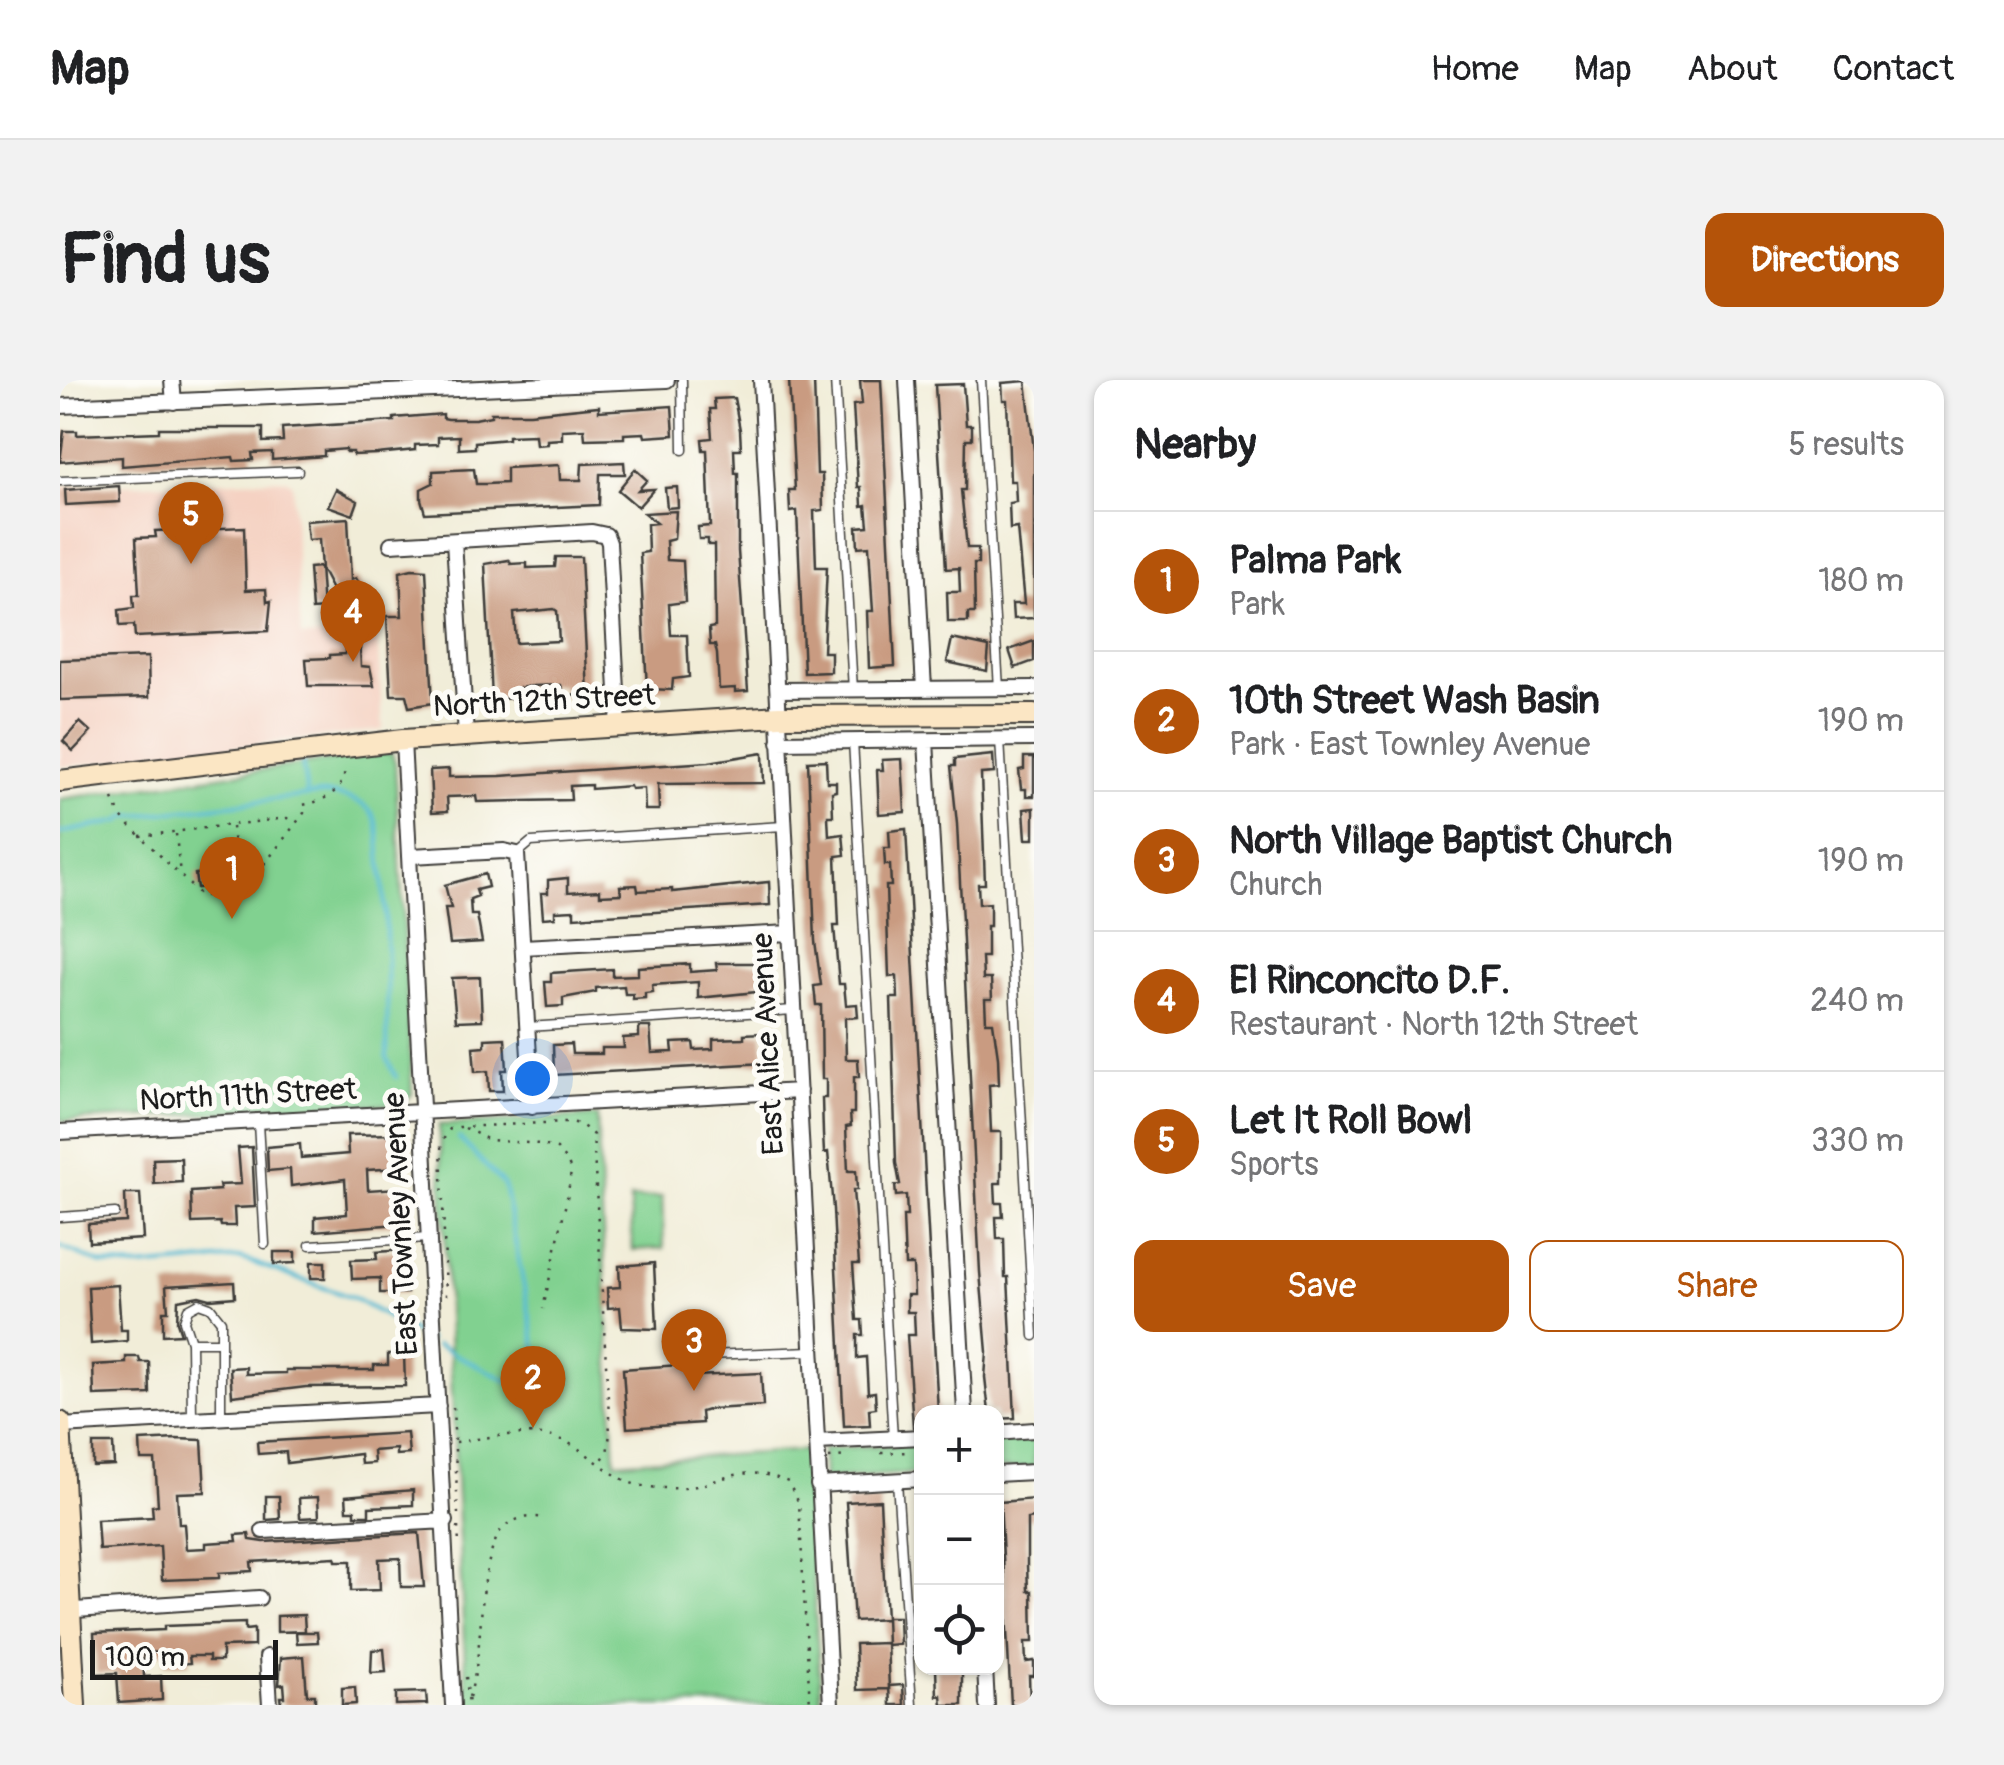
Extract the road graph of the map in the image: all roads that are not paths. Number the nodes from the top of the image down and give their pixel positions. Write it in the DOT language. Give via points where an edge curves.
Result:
graph roads {
  1 [pos="172,380"];
  2 [pos="668,380"];
  3 [pos="682,380"];
  4 [pos="761,380"];
  5 [pos="836,380"];
  6 [pos="907,380"];
  7 [pos="982,380"];
  8 [pos="612,381"];
  9 [pos="466,384"];
  10 [pos="319,387"];
  11 [pos="174,402"];
  12 [pos="60,406"];
  13 [pos="683,450"];
  14 [pos="298,470"];
  15 [pos="60,481"];
  16 [pos="454,541"];
  17 [pos="391,544"];
  18 [pos="1034,688"];
  19 [pos="924,689"];
  20 [pos="999,689"];
  21 [pos="778,690"];
  22 [pos="852,690"];
  23 [pos="1034,715"];
  24 [pos="778,716"];
  25 [pos="619,727"];
  26 [pos="466,736"];
  27 [pos="1000,739"];
  28 [pos="1034,739"];
  29 [pos="403,740"];
  30 [pos="853,741"];
  31 [pos="926,741"];
  32 [pos="779,742"];
  33 [pos="60,781"];
  34 [pos="784,826"];
  35 [pos="517,854"];
  36 [pos="411,856"];
  37 [pos="790,933"];
  38 [pos="523,947"];
  39 [pos="794,1010"];
  40 [pos="527,1027"];
  41 [pos="798,1091"];
  42 [pos="532,1107"];
  43 [pos="424,1114"];
  44 [pos="258,1123"];
  45 [pos="60,1132"];
  46 [pos="115,1213"];
  47 [pos="60,1217"];
  48 [pos="429,1238"];
  49 [pos="265,1244"];
  50 [pos="310,1245"];
  51 [pos="1034,1336"];
  52 [pos="190,1342"];
  53 [pos="219,1342"];
  54 [pos="812,1351"];
  55 [pos="706,1355"];
  56 [pos="443,1400"];
  57 [pos="965,1405"];
  58 [pos="221,1417"];
  59 [pos="192,1418"];
  60 [pos="60,1425"];
  61 [pos="1034,1430"];
  62 [pos="1004,1432"];
  63 [pos="914,1438"];
  64 [pos="892,1439"];
  65 [pos="817,1442"];
  66 [pos="1034,1472"];
  67 [pos="1004,1474"];
  68 [pos="914,1480"];
  69 [pos="897,1481"];
  70 [pos="818,1485"];
  71 [pos="446,1521"];
  72 [pos="263,1530"];
  73 [pos="260,1598"];
  74 [pos="65,1611"];
  75 [pos="266,1658"];
  76 [pos="985,1675"];
  77 [pos="74,1705"];
  78 [pos="270,1705"];
  79 [pos="453,1705"];
  80 [pos="831,1705"];
  81 [pos="912,1705"];
  82 [pos="987,1705"];
  1 -- 11 [label="street"];
  2 -- 8 [label="street"];
  3 -- 13 [label="lane"];
  4 -- 21 [label="street, East Alice Avenue"];
  5 -- 22 [label="lane"];
  6 -- 19 [label="street"];
  7 -- 20 [label="lane"];
  8 -- 9 [label="street"];
  9 -- 10 [label="street"];
  10 -- 11 [label="street"];
  11 -- 12 [label="street"];
  14 -- 15 [label="lane"];
  16 -- 17 [label="street"];
  16 -- 25 [label="street" via="606,535"];
  16 -- 26 [label="street"];
  18 -- 20 [label="street"];
  19 -- 20 [label="street"];
  19 -- 22 [label="street"];
  21 -- 22 [label="street"];
  21 -- 24 [label="street, East Alice Avenue"];
  23 -- 24 [label="street, North 12th Street"];
  24 -- 25 [label="street, North 12th Street"];
  24 -- 32 [label="street, East Alice Avenue"];
  25 -- 26 [label="street, North 12th Street"];
  26 -- 29 [label="street, North 12th Street"];
  27 -- 28 [label="street"];
  27 -- 31 [label="street"];
  27 -- 51 [label="lane"];
  29 -- 33 [label="street, North 12th Street"];
  29 -- 36 [label="street, East Townley Avenue"];
  30 -- 31 [label="street"];
  30 -- 32 [label="street"];
  30 -- 64 [label="lane"];
  31 -- 57 [label="street"];
  32 -- 34 [label="street, East Alice Avenue"];
  34 -- 35 [label="lane" via="531,842"];
  34 -- 37 [label="street, East Alice Avenue"];
  35 -- 36 [label="street"];
  35 -- 38 [label="street"];
  36 -- 43 [label="street, East Townley Avenue"];
  37 -- 38 [label="street"];
  37 -- 39 [label="street, East Alice Avenue"];
  38 -- 40 [label="street"];
  39 -- 40 [label="lane"];
  39 -- 41 [label="street, East Alice Avenue"];
  40 -- 42 [label="street"];
  41 -- 42 [label="street, North 11th Street"];
  41 -- 54 [label="street, East Alice Avenue"];
  42 -- 43 [label="street, North 11th Street"];
  43 -- 44 [label="street, North 11th Street"];
  43 -- 48 [label="street, East Townley Avenue"];
  44 -- 45 [label="street, North 11th Street"];
  44 -- 49 [label="lane"];
  46 -- 47 [label="lane"];
  48 -- 50 [label="lane"];
  48 -- 56 [label="street, East Townley Avenue"];
  52 -- 53 [label="lane"];
  52 -- 53 [label="lane" via="185,1314 199,1304 220,1316"];
  52 -- 59 [label="lane"];
  53 -- 58 [label="lane"];
  54 -- 55 [label="lane"];
  54 -- 65 [label="street, East Alice Avenue"];
  56 -- 58 [label="street"];
  56 -- 71 [label="street, East Townley Avenue"];
  58 -- 59 [label="street"];
  59 -- 60 [label="street"];
  60 -- 74 [label="street"];
  61 -- 62 [label="street"];
  63 -- 64 [label="street"];
  64 -- 65 [label="street"];
  65 -- 70 [label="street, East Alice Avenue"];
  66 -- 67 [label="street"];
  68 -- 69 [label="street"];
  69 -- 70 [label="street"];
  69 -- 81 [label="lane"];
  70 -- 80 [label="street, East Alice Avenue"];
  71 -- 72 [label="street"];
  71 -- 79 [label="street, East Townley Avenue"];
  73 -- 74 [label="street"];
  74 -- 77 [label="street"];
  75 -- 78 [label="street"];
  76 -- 82 [label="street"];
}
